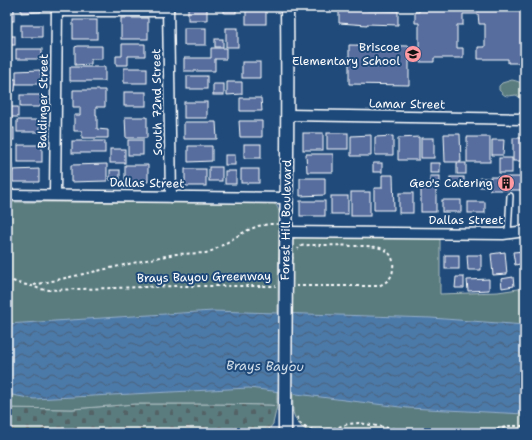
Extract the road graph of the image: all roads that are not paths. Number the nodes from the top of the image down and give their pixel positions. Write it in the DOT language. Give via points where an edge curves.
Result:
graph roads {
  1 [pos="287,7"];
  2 [pos="58,9"];
  3 [pos="168,9"];
  4 [pos="288,115"];
  5 [pos="525,119"];
  6 [pos="7,195"];
  7 [pos="55,195"];
  8 [pos="510,196"];
  9 [pos="171,197"];
  10 [pos="286,198"];
  11 [pos="286,228"];
  12 [pos="525,230"];
  13 [pos="508,234"];
  14 [pos="285,433"];
  1 -- 4 [label="street, Forest Hill Boulevard"];
  2 -- 3 [label="street"];
  2 -- 7 [label="street, Baldinger Street"];
  3 -- 9 [label="street, South 72nd Street"];
  4 -- 5 [label="street, Lamar Street"];
  4 -- 10 [label="street, Forest Hill Boulevard"];
  6 -- 7 [label="street, Dallas Street"];
  7 -- 9 [label="street, Dallas Street"];
  8 -- 13 [label="lane"];
  9 -- 10 [label="street, Dallas Street"];
  10 -- 11 [label="street, Forest Hill Boulevard"];
  11 -- 13 [label="street, Dallas Street"];
  11 -- 14 [label="street, Forest Hill Boulevard, bridge" via="291,412"];
  12 -- 13 [label="street, Dallas Street"];
}
